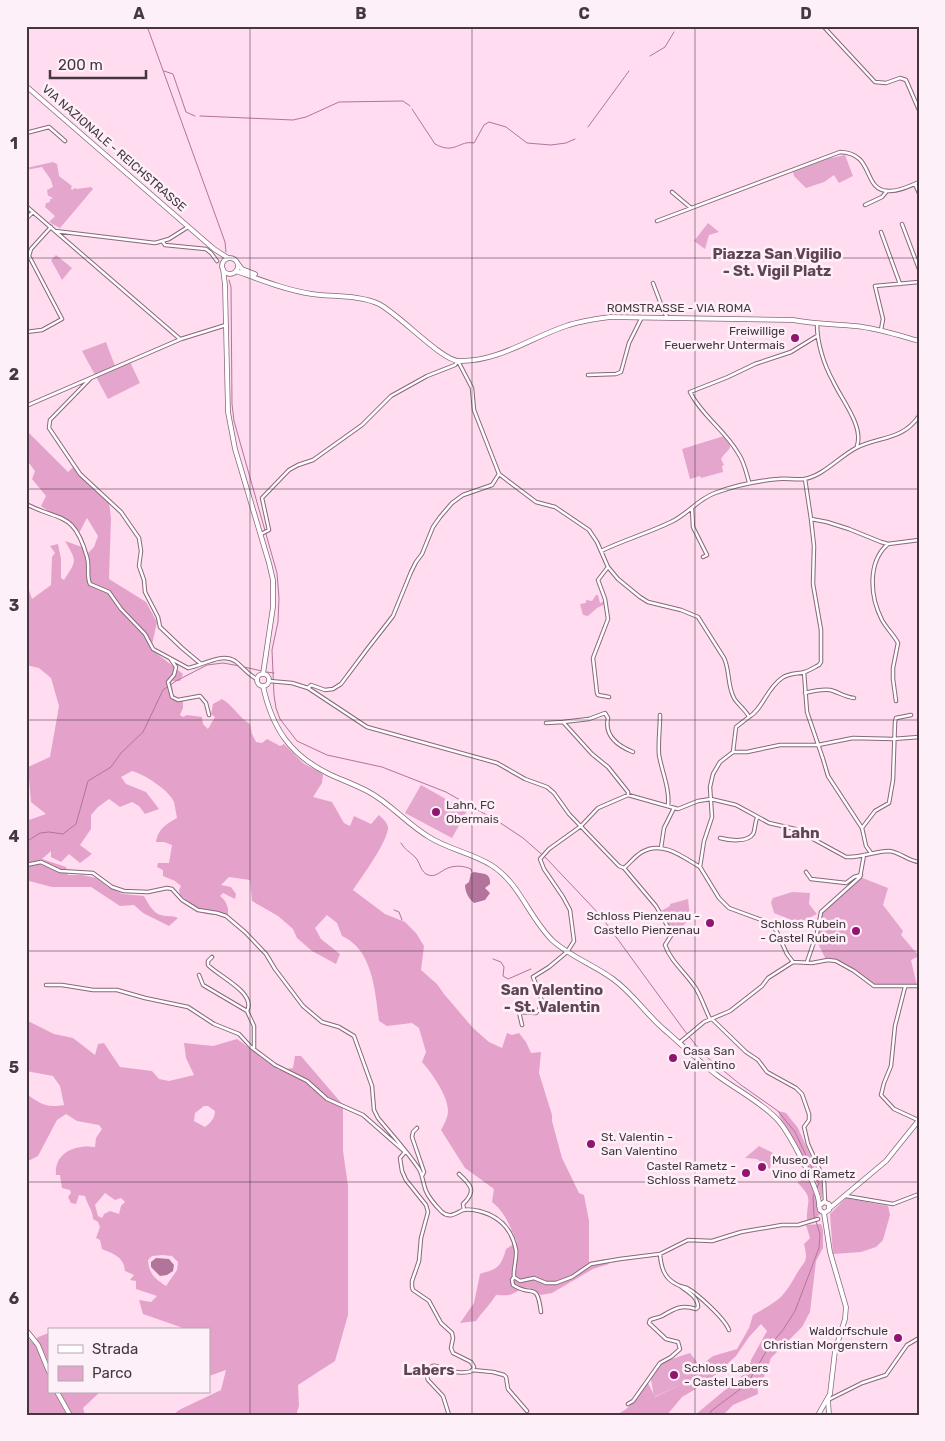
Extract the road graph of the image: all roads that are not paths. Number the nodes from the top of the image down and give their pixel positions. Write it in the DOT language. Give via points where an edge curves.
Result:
graph roads {
  1 [pos="823,26"];
  2 [pos="26,86"];
  3 [pos="919,110"];
  4 [pos="26,133"];
  5 [pos="66,141"];
  6 [pos="917,183"];
  7 [pos="672,192"];
  8 [pos="888,192"];
  9 [pos="919,193"];
  10 [pos="864,205"];
  11 [pos="26,206"];
  12 [pos="691,208"];
  13 [pos="32,212"];
  14 [pos="26,219"];
  15 [pos="657,221"];
  16 [pos="902,224"];
  17 [pos="189,226"];
  18 [pos="51,227"];
  19 [pos="55,230"];
  20 [pos="881,232"];
  21 [pos="163,242"];
  22 [pos="214,249"];
  23 [pos="228,258"];
  24 [pos="217,261"];
  25 [pos="222,264"];
  26 [pos="238,264"];
  27 [pos="223,270"];
  28 [pos="919,270"];
  29 [pos="236,271"];
  30 [pos="231,274"];
  31 [pos="258,277"];
  32 [pos="919,282"];
  33 [pos="653,283"];
  34 [pos="900,284"];
  35 [pos="225,285"];
  36 [pos="668,317"];
  37 [pos="641,319"];
  38 [pos="817,324"];
  39 [pos="226,325"];
  40 [pos="881,330"];
  41 [pos="26,332"];
  42 [pos="817,336"];
  43 [pos="180,339"];
  44 [pos="919,341"];
  45 [pos="458,361"];
  46 [pos="588,375"];
  47 [pos="90,379"];
  48 [pos="26,406"];
  49 [pos="918,417"];
  50 [pos="919,424"];
  51 [pos="857,447"];
  52 [pos="499,474"];
  53 [pos="806,479"];
  54 [pos="749,482"];
  55 [pos="26,504"];
  56 [pos="692,508"];
  57 [pos="811,519"];
  58 [pos="261,533"];
  59 [pos="919,540"];
  60 [pos="888,544"];
  61 [pos="601,551"];
  62 [pos="703,557"];
  63 [pos="608,567"];
  64 [pos="170,658"];
  65 [pos="202,664"];
  66 [pos="263,672"];
  67 [pos="804,672"];
  68 [pos="258,679"];
  69 [pos="271,681"];
  70 [pos="263,686"];
  71 [pos="308,688"];
  72 [pos="805,693"];
  73 [pos="609,697"];
  74 [pos="854,698"];
  75 [pos="896,701"];
  76 [pos="911,714"];
  77 [pos="209,715"];
  78 [pos="660,715"];
  79 [pos="749,717"];
  80 [pos="563,722"];
  81 [pos="546,723"];
  82 [pos="919,736"];
  83 [pos="894,739"];
  84 [pos="818,745"];
  85 [pos="633,752"];
  86 [pos="732,752"];
  87 [pos="628,795"];
  88 [pos="711,799"];
  89 [pos="668,806"];
  90 [pos="674,808"];
  91 [pos="756,818"];
  92 [pos="581,826"];
  93 [pos="862,828"];
  94 [pos="720,838"];
  95 [pos="661,848"];
  96 [pos="871,854"];
  97 [pos="864,855"];
  98 [pos="919,862"];
  99 [pos="26,865"];
  100 [pos="700,866"];
  101 [pos="624,868"];
  102 [pos="806,872"];
  103 [pos="861,875"];
  104 [pos="567,952"];
  105 [pos="212,957"];
  106 [pos="793,962"];
  107 [pos="807,962"];
  108 [pos="199,975"];
  109 [pos="46,985"];
  110 [pos="919,986"];
  111 [pos="905,987"];
  112 [pos="247,1011"];
  113 [pos="711,1019"];
  114 [pos="522,1025"];
  115 [pos="679,1043"];
  116 [pos="254,1049"];
  117 [pos="919,1120"];
  118 [pos="417,1128"];
  119 [pos="405,1152"];
  120 [pos="459,1174"];
  121 [pos="422,1176"];
  122 [pos="919,1194"];
  123 [pos="818,1196"];
  124 [pos="845,1196"];
  125 [pos="839,1200"];
  126 [pos="826,1202"];
  127 [pos="819,1208"];
  128 [pos="464,1210"];
  129 [pos="828,1211"];
  130 [pos="820,1218"];
  131 [pos="826,1224"];
  132 [pos="660,1254"];
  133 [pos="514,1277"];
  134 [pos="680,1286"];
  135 [pos="541,1312"];
  136 [pos="26,1330"];
  137 [pos="729,1330"];
  138 [pos="919,1338"];
  139 [pos="48,1370"];
  140 [pos="472,1370"];
  141 [pos="58,1394"];
  142 [pos="828,1400"];
  143 [pos="628,1404"];
  144 [pos="527,1411"];
  145 [pos="823,1412"];
  146 [pos="829,1414"];
  147 [pos="70,1415"];
  148 [pos="449,1415"];
  149 [pos="818,1415"];
  1 -- 3 [label="street" via="876,82 882,84 904,78"];
  2 -- 17 [label="main road, VIA NAZIONALE - REICHSTRASSE"];
  4 -- 5 [label="street" via="49,127"];
  6 -- 8 [label="street"];
  6 -- 9 [label="street"];
  7 -- 12 [label="street"];
  8 -- 10 [label="street"];
  8 -- 12 [label="street" via="874,184 860,159 850,152 840,152"];
  11 -- 13 [label="street"];
  12 -- 15 [label="street"];
  13 -- 14 [label="street"];
  13 -- 18 [label="street"];
  16 -- 28 [label="street"];
  17 -- 21 [label="street"];
  17 -- 22 [label="main road, VIA NAZIONALE - REICHSTRASSE"];
  18 -- 19 [label="street"];
  18 -- 41 [label="street" via="31,249 29,256 62,319 42,330"];
  19 -- 21 [label="street"];
  19 -- 43 [label="street"];
  20 -- 34 [label="street"];
  21 -- 24 [label="street" via="165,245 206,249"];
  22 -- 23 [label="main road"];
  22 -- 25 [label="main road"];
  23 -- 25 [label="main road"];
  23 -- 26 [label="main road" via="233,258"];
  25 -- 27 [label="main road"];
  26 -- 29 [label="main road"];
  26 -- 31 [label="main road"];
  27 -- 30 [label="main road"];
  27 -- 35 [label="main road"];
  29 -- 30 [label="main road"];
  29 -- 31 [label="main road"];
  30 -- 35 [label="main road"];
  31 -- 45 [label="main road" via="294,290 372,301 401,319 444,356"];
  32 -- 34 [label="street"];
  33 -- 36 [label="street"];
  34 -- 40 [label="street" via="875,286 883,319"];
  35 -- 39 [label="main road"];
  36 -- 37 [label="main road, ROMSTRASSE - VIA ROMA"];
  36 -- 38 [label="main road, ROMSTRASSE - VIA ROMA" via="793,320"];
  37 -- 45 [label="main road, ROMSTRASSE - VIA ROMA" via="610,317 581,321 494,356"];
  37 -- 46 [label="street" via="629,343 621,372"];
  38 -- 40 [label="main road, ROMSTRASSE - VIA ROMA"];
  38 -- 42 [label="street"];
  39 -- 43 [label="street"];
  39 -- 58 [label="main road" via="229,422"];
  40 -- 44 [label="main road, ROMSTRASSE - VIA ROMA"];
  42 -- 51 [label="street" via="827,369 858,430"];
  42 -- 54 [label="street" via="791,352 690,392 702,412 738,452"];
  43 -- 47 [label="street"];
  45 -- 52 [label="street" via="472,388 474,410"];
  45 -- 58 [label="street" via="391,396 362,425 327,451 289,470 262,498 269,530"];
  47 -- 48 [label="street"];
  47 -- 65 [label="street" via="50,420 49,428 80,474 115,506 134,531 141,545 139,566 145,592 160,627"];
  49 -- 50 [label="street"];
  49 -- 51 [label="street" via="899,433"];
  51 -- 53 [label="street"];
  52 -- 61 [label="street" via="536,502 555,507 589,530"];
  52 -- 71 [label="street" via="492,485 463,495 452,503 440,518 413,568 394,616 341,684 326,690 311,685"];
  53 -- 54 [label="street"];
  53 -- 57 [label="street"];
  54 -- 56 [label="street" via="709,496"];
  55 -- 64 [label="street" via="71,523 88,558 90,584 109,592 143,631 150,646"];
  56 -- 61 [label="street" via="673,521"];
  56 -- 62 [label="street" via="693,527 707,555"];
  57 -- 60 [label="street" via="849,528"];
  57 -- 67 [label="street" via="813,584 822,650 819,665"];
  58 -- 66 [label="main road" via="272,572 274,594"];
  59 -- 60 [label="street"];
  60 -- 75 [label="street" via="877,556 873,576 881,618 898,643 893,668"];
  61 -- 63 [label="street"];
  63 -- 73 [label="street" via="598,580 608,619 594,658 597,693"];
  63 -- 79 [label="street" via="621,583 648,602 698,617 724,658 734,697"];
  64 -- 65 [label="street" via="188,668"];
  64 -- 77 [label="street" via="176,667 168,686 174,699 203,698"];
  65 -- 68 [label="street" via="227,659"];
  66 -- 68 [label="main road"];
  66 -- 69 [label="main road"];
  67 -- 72 [label="street"];
  67 -- 79 [label="street" via="782,678 767,693 756,713"];
  68 -- 70 [label="main road" via="258,684"];
  69 -- 70 [label="main road"];
  69 -- 71 [label="street"];
  70 -- 104 [label="main road" via="275,724 297,753 315,767 374,795 438,843 491,865 509,879 538,922"];
  71 -- 92 [label="street" via="368,727 497,763 546,787"];
  72 -- 74 [label="street" via="831,691"];
  72 -- 84 [label="street" via="806,712"];
  76 -- 83 [label="street" via="896,718"];
  78 -- 89 [label="street" via="658,740"];
  79 -- 86 [label="street" via="736,727"];
  80 -- 81 [label="street"];
  80 -- 85 [label="street" via="605,713 612,739"];
  80 -- 87 [label="street" via="608,767"];
  82 -- 83 [label="street"];
  83 -- 84 [label="street" via="853,738"];
  83 -- 93 [label="street" via="889,803 875,810"];
  84 -- 86 [label="street"];
  84 -- 93 [label="street" via="829,780"];
  86 -- 88 [label="street" via="715,768"];
  87 -- 89 [label="street"];
  87 -- 92 [label="street" via="598,808"];
  88 -- 90 [label="street"];
  88 -- 91 [label="street" via="736,806"];
  88 -- 100 [label="street" via="712,817"];
  89 -- 90 [label="street"];
  90 -- 95 [label="street" via="664,828"];
  91 -- 94 [label="street" via="750,837 737,841"];
  91 -- 97 [label="street" via="795,829 842,856 854,858"];
  92 -- 101 [label="street"];
  92 -- 104 [label="street" via="545,853 540,861 570,910 574,941"];
  93 -- 96 [label="street"];
  95 -- 100 [label="street"];
  95 -- 101 [label="street" via="643,851"];
  96 -- 97 [label="street"];
  96 -- 98 [label="street" via="892,851 912,862"];
  97 -- 103 [label="street"];
  99 -- 119 [label="street" via="41,862 60,871 94,873 112,887 124,891 172,889 198,910 222,914 235,922 266,954 303,1006 322,1022 354,1036 372,1086 374,1110"];
  100 -- 106 [label="street" via="719,898 729,908 767,922 776,930"];
  101 -- 113 [label="street" via="656,906 671,931 666,949 697,990"];
  102 -- 103 [label="street" via="811,880 846,883"];
  103 -- 107 [label="street" via="821,912"];
  104 -- 114 [label="street" via="533,977 542,1000 540,1010 536,1013 519,1012"];
  104 -- 115 [label="main road" via="614,979"];
  105 -- 112 [label="street" via="208,965 248,999"];
  106 -- 107 [label="street"];
  106 -- 113 [label="street" via="768,978 730,1011"];
  107 -- 111 [label="street" via="836,961 874,986"];
  108 -- 112 [label="street" via="203,985"];
  109 -- 116 [label="street" via="117,990 184,1005 214,1024 240,1034"];
  110 -- 111 [label="street"];
  111 -- 117 [label="street" via="895,1026 891,1066 881,1095 894,1109"];
  112 -- 116 [label="street" via="254,1026"];
  113 -- 115 [label="street"];
  113 -- 126 [label="street" via="758,1060 767,1072 802,1094 809,1114 804,1127 824,1180"];
  115 -- 123 [label="main road" via="776,1119 789,1136"];
  116 -- 119 [label="street" via="284,1071 307,1081 327,1098 363,1115"];
  117 -- 124 [label="main road" via="886,1161"];
  118 -- 121 [label="street" via="412,1137 424,1172"];
  119 -- 121 [label="street"];
  119 -- 140 [label="street" via="400,1158 404,1177 428,1212 412,1287 429,1301 441,1323 452,1333 453,1353 471,1362"];
  120 -- 128 [label="street" via="471,1191 470,1198 463,1204"];
  121 -- 128 [label="street" via="428,1194 444,1214 454,1215"];
  122 -- 124 [label="street" via="893,1204"];
  123 -- 126 [label="main road"];
  123 -- 127 [label="main road"];
  124 -- 125 [label="main road"];
  125 -- 126 [label="main road"];
  125 -- 129 [label="main road"];
  126 -- 127 [label="main road"];
  126 -- 129 [label="main road"];
  127 -- 129 [label="main road"];
  127 -- 130 [label="street"];
  128 -- 133 [label="street" via="490,1214 505,1226 516,1250"];
  129 -- 130 [label="street"];
  129 -- 131 [label="main road"];
  130 -- 131 [label="street"];
  130 -- 132 [label="street" via="798,1225 741,1232 712,1241 688,1240"];
  131 -- 142 [label="main road" via="830,1252 846,1307"];
  132 -- 133 [label="street" via="595,1263 556,1283 534,1278 520,1281"];
  132 -- 134 [label="street" via="663,1272"];
  133 -- 135 [label="street" via="513,1285 518,1289 533,1291 539,1296"];
  134 -- 137 [label="street" via="687,1288 722,1319"];
  134 -- 143 [label="street" via="695,1298 698,1307 677,1307 649,1323 666,1339 678,1342 680,1349 660,1363"];
  136 -- 139 [label="main road" via="38,1345"];
  138 -- 142 [label="street" via="907,1345 886,1375"];
  140 -- 144 [label="street" via="504,1375 508,1390"];
  140 -- 148 [label="street" via="467,1373 436,1366 429,1369 427,1378 443,1396"];
  141 -- 147 [label="main road"];
  142 -- 145 [label="main road"];
  142 -- 146 [label="main road"];
  145 -- 146 [label="main road"];
  145 -- 149 [label="main road"];
}
